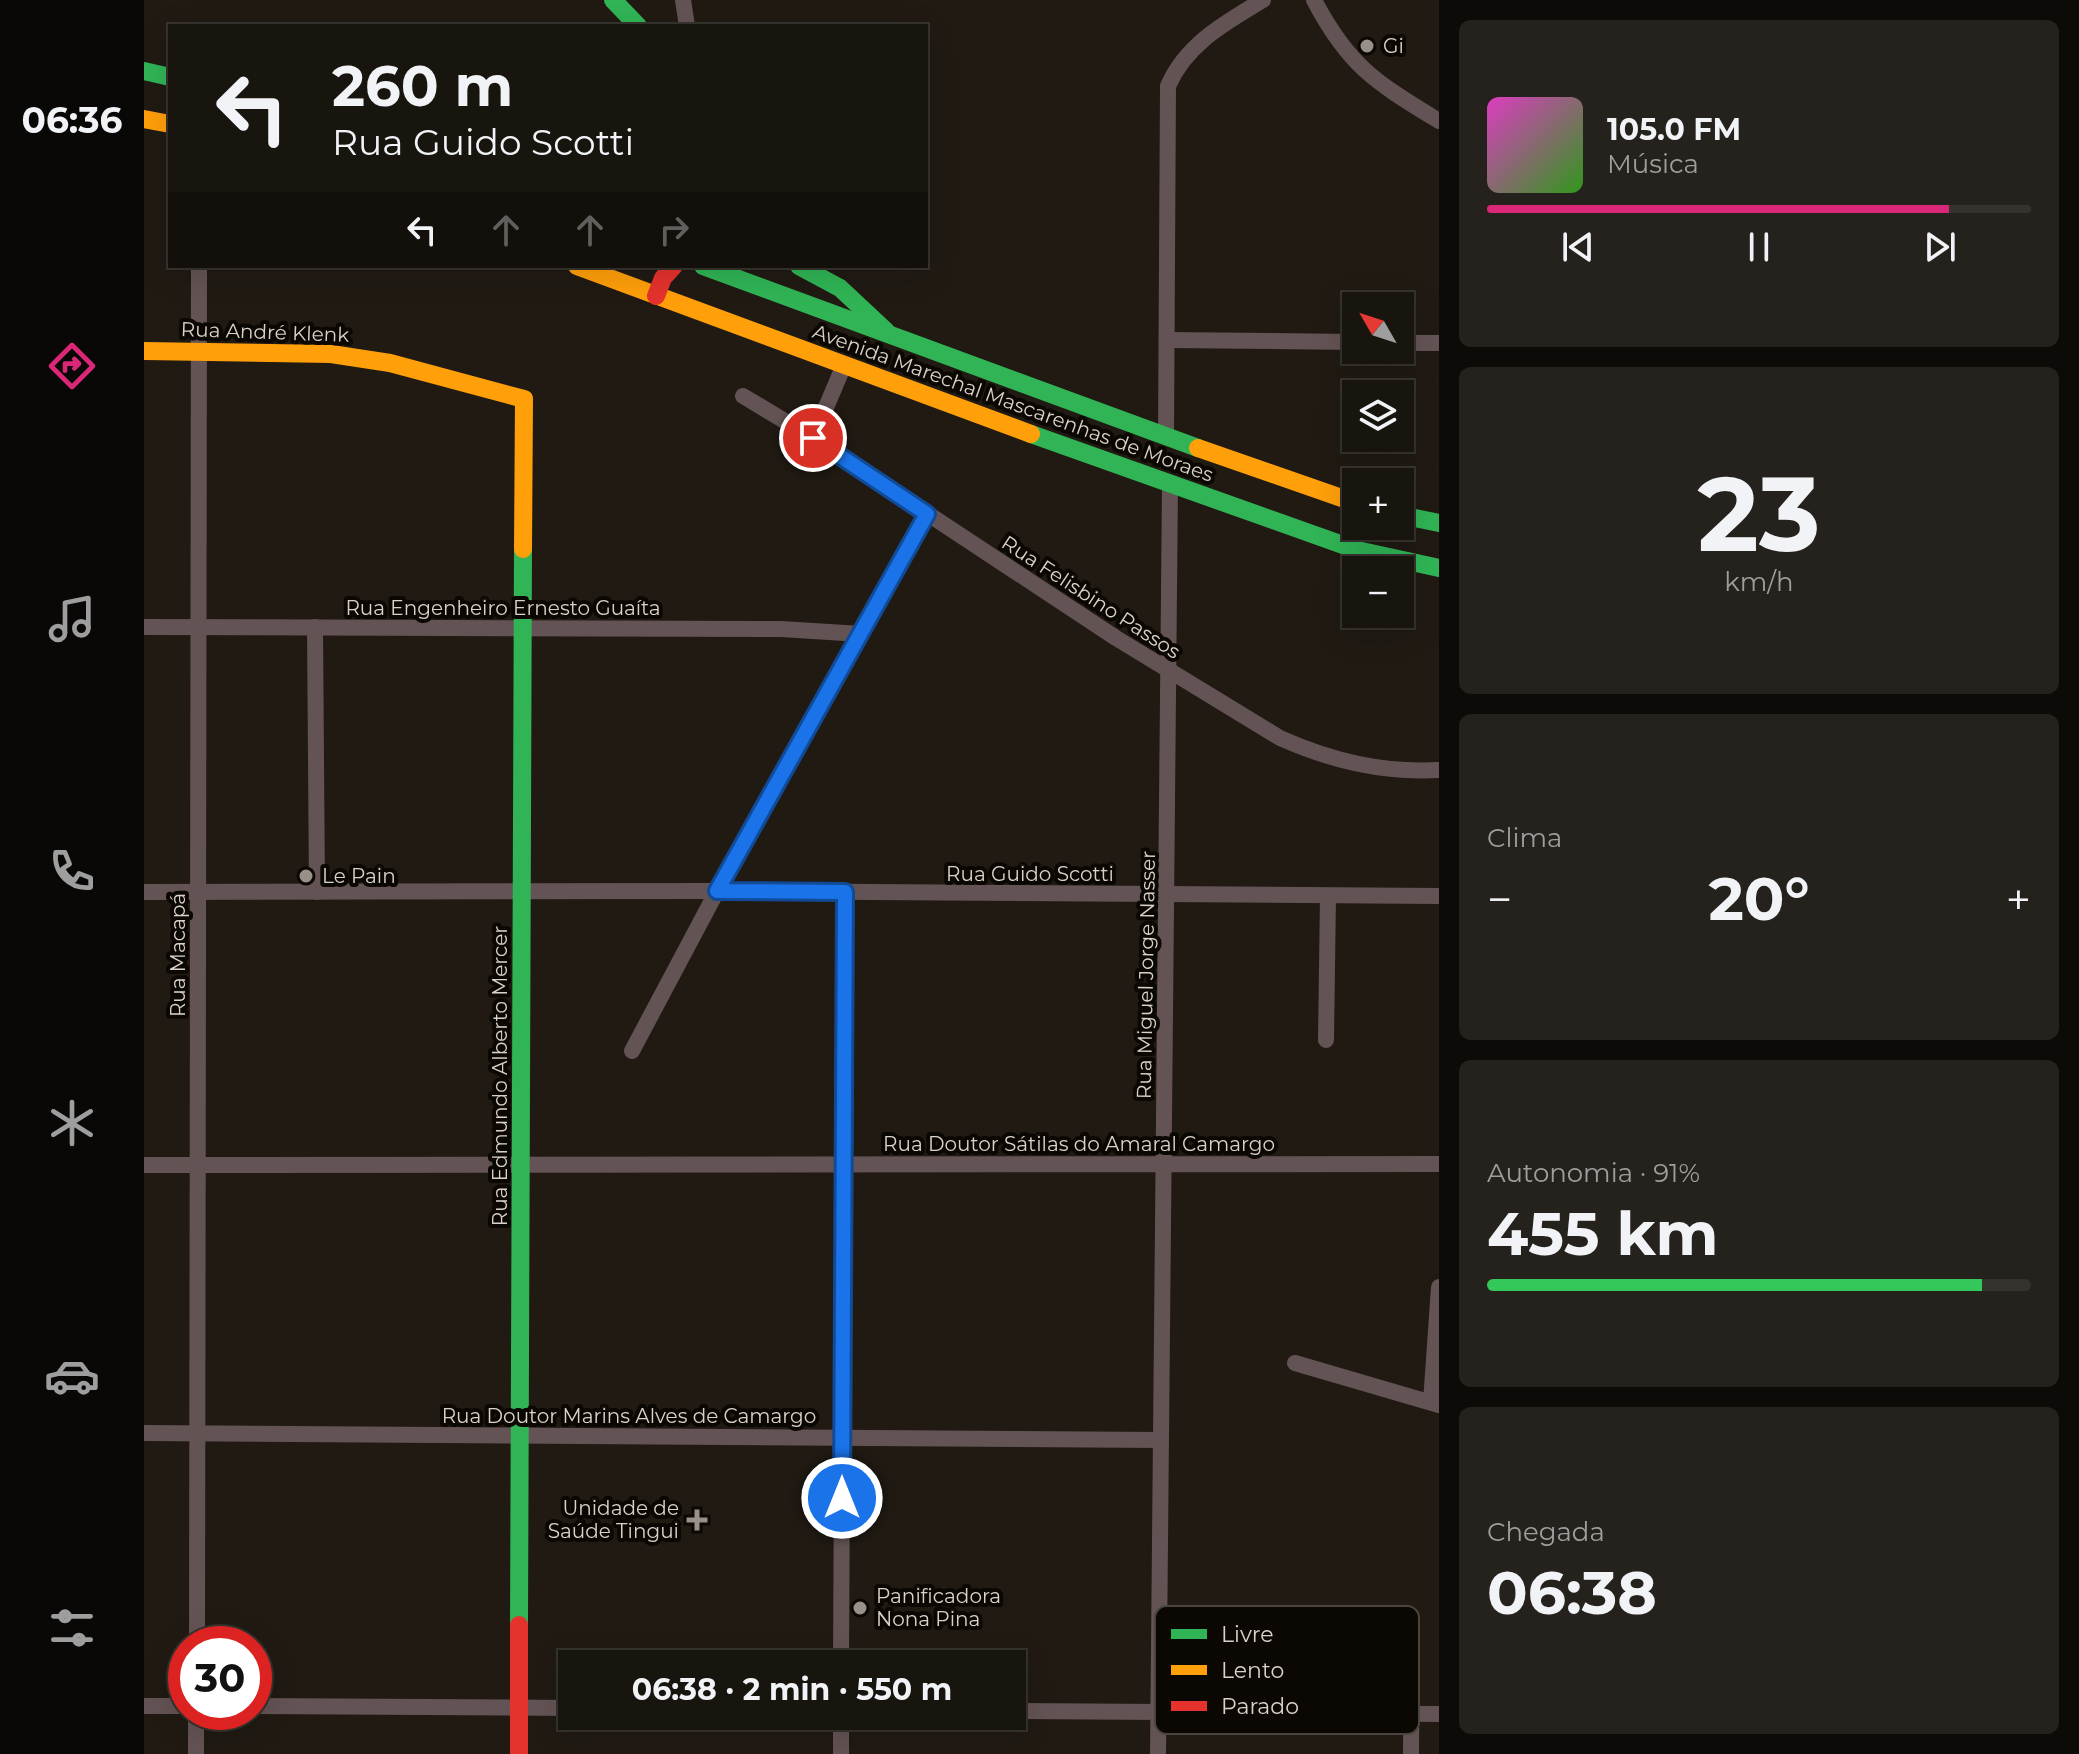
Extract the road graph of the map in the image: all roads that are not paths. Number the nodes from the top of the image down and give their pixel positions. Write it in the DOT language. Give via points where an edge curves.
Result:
graph roads {
  1 [pos="613,0"];
  2 [pos="683,0"];
  3 [pos="1263,0"];
  4 [pos="1314,0"];
  5 [pos="636,24"];
  6 [pos="687,24"];
  7 [pos="144,71"];
  8 [pos="168,77"];
  9 [pos="144,119"];
  10 [pos="1439,121"];
  11 [pos="168,124"];
  12 [pos="199,268"];
  13 [pos="582,268"];
  14 [pos="672,268"];
  15 [pos="708,268"];
  16 [pos="799,268"];
  17 [pos="801,268"];
  18 [pos="656,296"];
  19 [pos="848,320"];
  20 [pos="891,336"];
  21 [pos="1167,340"];
  22 [pos="1342,342"];
  23 [pos="1414,343"];
  24 [pos="1439,343"];
  25 [pos="874,346"];
  26 [pos="199,350"];
  27 [pos="144,351"];
  28 [pos="844,365"];
  29 [pos="892,365"];
  30 [pos="921,394"];
  31 [pos="743,396"];
  32 [pos="524,399"];
  33 [pos="1146,430"];
  34 [pos="1166,437"];
  35 [pos="813,438"];
  36 [pos="1170,484"];
  37 [pos="1280,501"];
  38 [pos="1342,503"];
  39 [pos="927,514"];
  40 [pos="1414,518"];
  41 [pos="1439,523"];
  42 [pos="1439,568"];
  43 [pos="144,627"];
  44 [pos="199,627"];
  45 [pos="315,627"];
  46 [pos="523,628"];
  47 [pos="861,634"];
  48 [pos="1169,670"];
  49 [pos="1439,770"];
  50 [pos="522,891"];
  51 [pos="717,891"];
  52 [pos="144,892"];
  53 [pos="198,892"];
  54 [pos="317,892"];
  55 [pos="845,892"];
  56 [pos="1166,895"];
  57 [pos="1328,896"];
  58 [pos="1439,896"];
  59 [pos="1326,1040"];
  60 [pos="632,1051"];
  61 [pos="843,1164"];
  62 [pos="1164,1164"];
  63 [pos="1439,1164"];
  64 [pos="144,1165"];
  65 [pos="198,1165"];
  66 [pos="521,1165"];
  67 [pos="1439,1287"];
  68 [pos="1295,1363"];
  69 [pos="1435,1404"];
  70 [pos="144,1433"];
  71 [pos="197,1433"];
  72 [pos="520,1436"];
  73 [pos="842,1438"];
  74 [pos="1161,1440"];
  75 [pos="1160,1606"];
  76 [pos="197,1626"];
  77 [pos="841,1650"];
  78 [pos="144,1706"];
  79 [pos="168,1706"];
  80 [pos="272,1706"];
  81 [pos="519,1708"];
  82 [pos="558,1708"];
  83 [pos="1026,1711"];
  84 [pos="1155,1712"];
  85 [pos="196,1730"];
  86 [pos="841,1730"];
  87 [pos="1158,1734"];
  88 [pos="196,1754"];
  89 [pos="519,1754"];
  90 [pos="841,1754"];
  91 [pos="1158,1754"];
  1 -- 5 [label="main road"];
  2 -- 6 [label="street"];
  3 -- 21 [label="street" via="1207,36 1175,70 1168,86"];
  4 -- 10 [label="street" via="1355,63"];
  7 -- 8 [label="main road"];
  9 -- 11 [label="main road"];
  12 -- 26 [label="street, Rua Macapá"];
  13 -- 18 [label="main road, Avenida Marechal Mascarenhas de Moraes"];
  14 -- 18 [label="main road"];
  15 -- 19 [label="main road, Avenida Marechal Mascarenhas de Moraes"];
  16 -- 19 [label="main road"];
  17 -- 20 [label="main road" via="840,288"];
  18 -- 28 [label="main road, Avenida Marechal Mascarenhas de Moraes"];
  19 -- 20 [label="main road, Avenida Marechal Mascarenhas de Moraes"];
  19 -- 25 [label="main road"];
  20 -- 33 [label="main road, Avenida Marechal Mascarenhas de Moraes"];
  21 -- 22 [label="street"];
  21 -- 34 [label="street"];
  23 -- 24 [label="street"];
  26 -- 27 [label="main road, Rua André Klenk"];
  26 -- 32 [label="main road, Rua André Klenk" via="362,357"];
  26 -- 44 [label="street, Rua Macapá"];
  28 -- 30 [label="main road, Avenida Marechal Mascarenhas de Moraes"];
  28 -- 35 [label="street"];
  29 -- 30 [label="main road"];
  30 -- 36 [label="main road, Avenida Marechal Mascarenhas de Moraes"];
  31 -- 35 [label="street, Rua Felisbino Passos"];
  32 -- 46 [label="main road, Rua Edmundo Alberto Mercer"];
  33 -- 34 [label="main road, Avenida Marechal Mascarenhas de Moraes"];
  33 -- 36 [label="main road"];
  34 -- 37 [label="main road, Avenida Marechal Mascarenhas de Moraes"];
  35 -- 39 [label="street, Rua Felisbino Passos"];
  36 -- 37 [label="main road, Avenida Marechal Mascarenhas de Moraes"];
  36 -- 48 [label="street, Rua Miguel Jorge Nasser"];
  37 -- 38 [label="main road, Avenida Marechal Mascarenhas de Moraes"];
  37 -- 42 [label="main road, Avenida Marechal Mascarenhas de Moraes" via="1357,550"];
  39 -- 47 [label="street"];
  39 -- 48 [label="street, Rua Felisbino Passos"];
  40 -- 41 [label="main road"];
  43 -- 44 [label="street, Rua Engenheiro Ernesto Guaíta"];
  44 -- 45 [label="street, Rua Engenheiro Ernesto Guaíta"];
  44 -- 53 [label="street, Rua Macapá"];
  45 -- 46 [label="street, Rua Engenheiro Ernesto Guaíta"];
  45 -- 54 [label="street"];
  46 -- 47 [label="street, Rua Engenheiro Ernesto Guaíta"];
  46 -- 50 [label="main road, Rua Edmundo Alberto Mercer"];
  47 -- 51 [label="street"];
  48 -- 49 [label="street, Rua Felisbino Passos" via="1253,723 1308,750 1366,767"];
  48 -- 56 [label="street, Rua Miguel Jorge Nasser"];
  50 -- 51 [label="street, Rua Guido Scotti"];
  50 -- 54 [label="street, Rua Guido Scotti"];
  50 -- 66 [label="main road, Rua Edmundo Alberto Mercer"];
  51 -- 55 [label="street, Rua Guido Scotti"];
  51 -- 60 [label="street"];
  52 -- 53 [label="street, Rua Guido Scotti"];
  53 -- 54 [label="street, Rua Guido Scotti"];
  53 -- 65 [label="street, Rua Macapá"];
  55 -- 56 [label="street, Rua Guido Scotti"];
  55 -- 61 [label="street"];
  56 -- 57 [label="street, Rua Guido Scotti"];
  56 -- 62 [label="street, Rua Miguel Jorge Nasser"];
  57 -- 58 [label="street, Rua Guido Scotti"];
  57 -- 59 [label="street"];
  61 -- 62 [label="street, Rua Doutor Sátilas do Amaral Camargo"];
  61 -- 66 [label="street, Rua Doutor Sátilas do Amaral Camargo"];
  61 -- 73 [label="street"];
  62 -- 63 [label="street, Rua Doutor Sátilas do Amaral Camargo"];
  62 -- 74 [label="street, Rua Miguel Jorge Nasser"];
  64 -- 65 [label="street, Rua Doutor Sátilas do Amaral Camargo"];
  65 -- 66 [label="street, Rua Doutor Sátilas do Amaral Camargo"];
  65 -- 71 [label="street, Rua Macapá"];
  66 -- 72 [label="main road, Rua Edmundo Alberto Mercer"];
  67 -- 69 [label="street"];
  68 -- 69 [label="street"];
  70 -- 71 [label="street, Rua Doutor Marins Alves de Camargo"];
  71 -- 72 [label="street, Rua Doutor Marins Alves de Camargo"];
  71 -- 76 [label="street, Rua Macapá"];
  72 -- 73 [label="street, Rua Doutor Marins Alves de Camargo"];
  72 -- 81 [label="main road, Rua Edmundo Alberto Mercer"];
  73 -- 74 [label="street, Rua Doutor Marins Alves de Camargo"];
  73 -- 77 [label="street"];
  74 -- 75 [label="street, Rua Miguel Jorge Nasser"];
  78 -- 79 [label="street"];
  80 -- 81 [label="street"];
  81 -- 82 [label="street"];
  81 -- 89 [label="main road, Rua Edmundo Alberto Mercer"];
  83 -- 84 [label="street"];
  85 -- 88 [label="street"];
  86 -- 90 [label="street"];
  87 -- 91 [label="street, Rua Miguel Jorge Nasser"];
}
